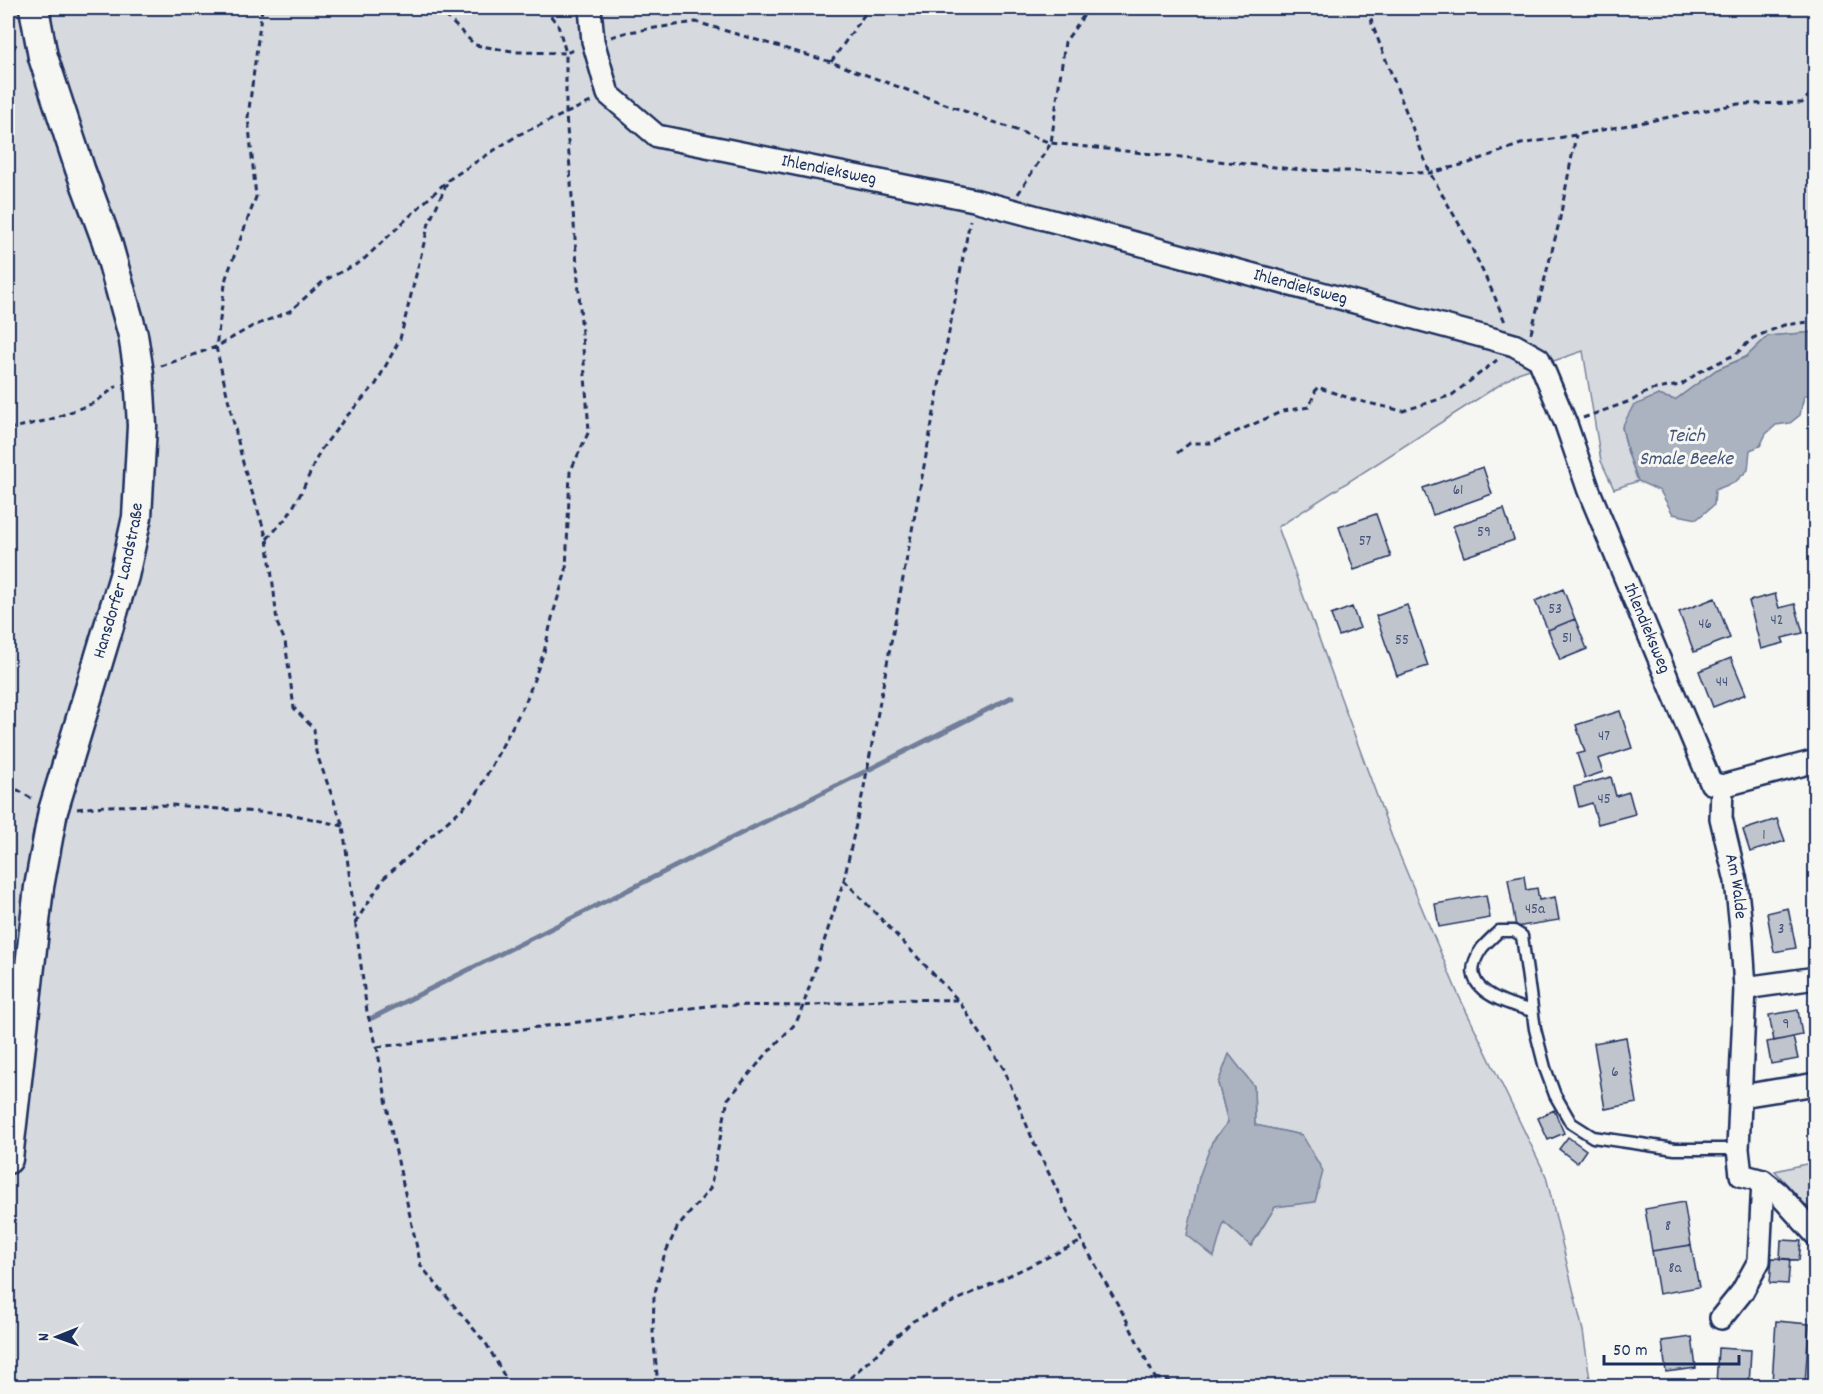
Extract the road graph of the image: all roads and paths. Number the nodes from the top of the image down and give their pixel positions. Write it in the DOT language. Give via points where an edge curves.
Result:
graph roads {
  1 [pos="34,8"];
  2 [pos="262,8"];
  3 [pos="438,8"];
  4 [pos="544,8"];
  5 [pos="590,8"];
  6 [pos="869,8"];
  7 [pos="1089,8"];
  8 [pos="1370,8"];
  9 [pos="21,36"];
  10 [pos="593,41"];
  11 [pos="566,53"];
  12 [pos="8,58"];
  13 [pos="831,62"];
  14 [pos="1815,88"];
  15 [pos="608,94"];
  16 [pos="566,114"];
  17 [pos="1576,135"];
  18 [pos="1052,143"];
  19 [pos="1430,173"];
  20 [pos="448,180"];
  21 [pos="1015,199"];
  22 [pos="974,200"];
  23 [pos="1815,321"];
  24 [pos="1489,338"];
  25 [pos="216,346"];
  26 [pos="1520,349"];
  27 [pos="139,373"];
  28 [pos="1566,424"];
  29 [pos="8,429"];
  30 [pos="1177,453"];
  31 [pos="267,539"];
  32 [pos="1815,761"];
  33 [pos="8,784"];
  34 [pos="1722,786"];
  35 [pos="53,811"];
  36 [pos="343,826"];
  37 [pos="844,880"];
  38 [pos="356,923"];
  39 [pos="1815,978"];
  40 [pos="1745,988"];
  41 [pos="958,1000"];
  42 [pos="803,1006"];
  43 [pos="1532,1011"];
  44 [pos="377,1047"];
  45 [pos="1815,1084"];
  46 [pos="1742,1096"];
  47 [pos="1738,1149"];
  48 [pos="8,1159"];
  49 [pos="1763,1181"];
  50 [pos="1815,1235"];
  51 [pos="1082,1241"];
  52 [pos="1721,1318"];
  53 [pos="1155,1378"];
  54 [pos="510,1386"];
  55 [pos="658,1386"];
  56 [pos="843,1386"];
  57 [pos="1157,1386"];
  58 [pos="1190,1386"];
  1 -- 27 [label="main road, Hansdorfer Landstraße" via="43,57 110,252 134,335"];
  2 -- 25 [label="path" via="248,117 256,197 226,278"];
  3 -- 11 [label="path" via="475,45 518,52"];
  4 -- 11 [label="path" via="558,25"];
  5 -- 10 [label="street"];
  6 -- 13 [label="path"];
  7 -- 18 [label="path" via="1065,42"];
  8 -- 19 [label="path" via="1372,24"];
  9 -- 12 [label="path"];
  10 -- 11 [label="path"];
  10 -- 13 [label="path" via="696,22"];
  10 -- 15 [label="street"];
  11 -- 16 [label="path"];
  13 -- 18 [label="path"];
  14 -- 17 [label="path" via="1802,103 1738,104"];
  15 -- 16 [label="path"];
  15 -- 22 [label="street, Ihlendieksweg" via="657,136"];
  16 -- 20 [label="path" via="518,135"];
  16 -- 38 [label="path" via="589,431 570,472 566,572 526,701 475,797 384,878"];
  17 -- 19 [label="path" via="1521,144"];
  17 -- 26 [label="path" via="1559,223"];
  18 -- 19 [label="path" via="1302,170"];
  18 -- 21 [label="path"];
  19 -- 26 [label="path" via="1467,238"];
  20 -- 25 [label="path" via="361,262 325,280 290,310"];
  20 -- 31 [label="path" via="429,223 400,339 376,384 320,451 302,493"];
  22 -- 24 [label="street, Ihlendieksweg"];
  22 -- 37 [label="path"];
  23 -- 28 [label="path" via="1784,325 1753,338 1736,354 1681,385 1650,390"];
  24 -- 26 [label="street, Ihlendieksweg"];
  24 -- 30 [label="path" via="1501,357 1452,395 1403,411 1317,387 1310,406 1283,411 1211,443 1190,443"];
  25 -- 27 [label="path"];
  25 -- 31 [label="path" via="244,467"];
  26 -- 28 [label="street, Ihlendieksweg" via="1539,359"];
  27 -- 29 [label="path" via="94,403 49,420"];
  27 -- 35 [label="main road, Hansdorfer Landstraße" via="142,426 137,517 124,576"];
  28 -- 34 [label="street, Ihlendieksweg" via="1589,490 1711,783"];
  31 -- 36 [label="path" via="277,623 285,640 294,708 314,729 316,752"];
  32 -- 34 [label="street"];
  33 -- 35 [label="path"];
  34 -- 40 [label="street, Am Walde" via="1721,818 1736,881"];
  35 -- 36 [label="path" via="171,805 294,814"];
  35 -- 48 [label="main road, Hansdorfer Landstraße" via="39,887"];
  36 -- 38 [label="path"];
  37 -- 41 [label="path"];
  37 -- 42 [label="path"];
  38 -- 44 [label="path" via="367,1012"];
  39 -- 40 [label="street"];
  40 -- 46 [label="street, Am Walde"];
  41 -- 42 [label="path" via="888,999"];
  41 -- 51 [label="path" via="1004,1069 1034,1143"];
  42 -- 44 [label="path" via="716,1005"];
  42 -- 55 [label="path" via="796,1023 728,1100 710,1188 677,1228 664,1256 654,1297"];
  43 -- 43 [label="lane" via="1522,936 1514,931 1499,931 1482,948 1474,968 1477,983 1490,996"];
  43 -- 47 [label="lane" via="1545,1068 1572,1123 1593,1137 1675,1149"];
  44 -- 54 [label="path" via="422,1266 487,1345"];
  45 -- 46 [label="street"];
  46 -- 47 [label="street, Am Walde"];
  47 -- 49 [label="street, Am Walde" via="1741,1175"];
  49 -- 50 [label="street, Am Walde"];
  49 -- 52 [label="street" via="1759,1261 1742,1292"];
  51 -- 53 [label="path"];
  51 -- 56 [label="path" via="913,1321"];
  53 -- 57 [label="path"];
  53 -- 58 [label="path"];
}
